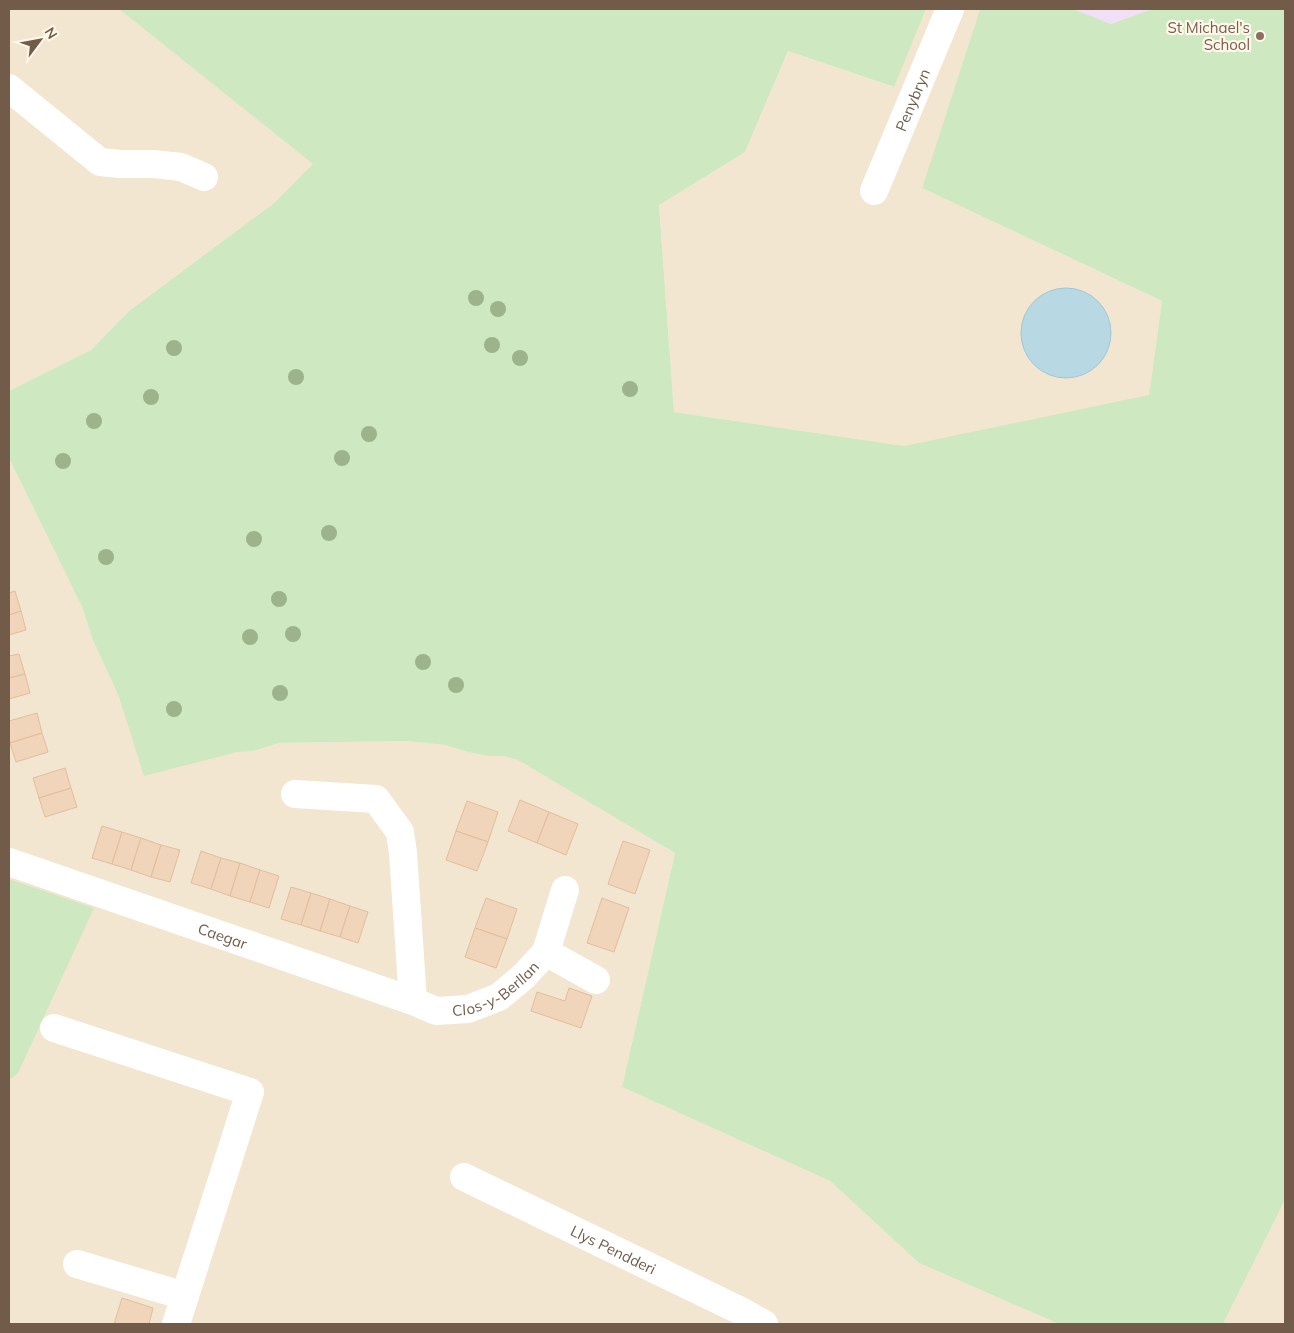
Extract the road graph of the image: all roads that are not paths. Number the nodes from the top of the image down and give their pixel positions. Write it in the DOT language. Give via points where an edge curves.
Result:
graph roads {
  1 [pos="950,9"];
  2 [pos="9,88"];
  3 [pos="204,177"];
  4 [pos="874,191"];
  5 [pos="295,794"];
  6 [pos="9,862"];
  7 [pos="565,890"];
  8 [pos="546,952"];
  9 [pos="596,980"];
  10 [pos="424,1006"];
  11 [pos="54,1028"];
  12 [pos="464,1177"];
  13 [pos="77,1264"];
  14 [pos="184,1296"];
  15 [pos="176,1324"];
  16 [pos="764,1324"];
  1 -- 4 [label="street, Penybryn"];
  2 -- 3 [label="street" via="100,162 182,167"];
  5 -- 10 [label="street" via="376,799 400,832"];
  6 -- 10 [label="street, Caegar"];
  7 -- 8 [label="street, Clos-y-Berllan"];
  8 -- 9 [label="street, Clos-y-Berllan"];
  8 -- 10 [label="street, Clos-y-Berllan" via="499,997 468,1009"];
  11 -- 14 [label="street" via="250,1092"];
  12 -- 16 [label="street, Llys Pendderi"];
  13 -- 14 [label="street"];
  14 -- 15 [label="street"];
}
